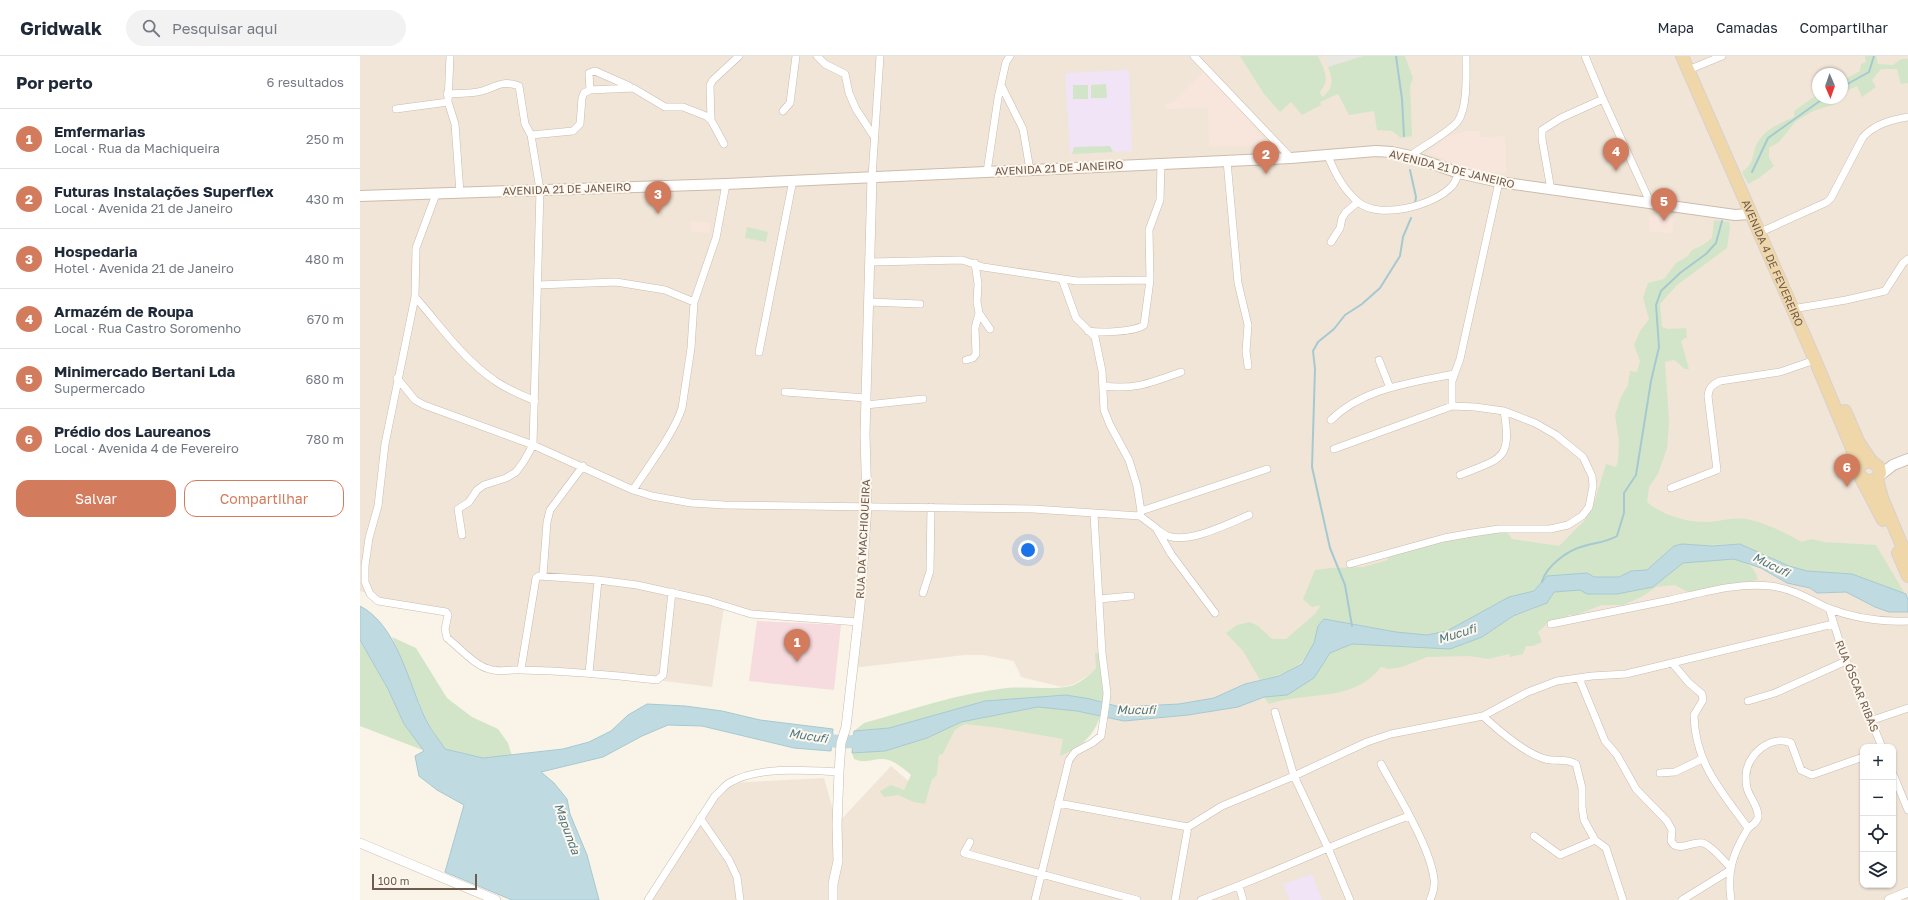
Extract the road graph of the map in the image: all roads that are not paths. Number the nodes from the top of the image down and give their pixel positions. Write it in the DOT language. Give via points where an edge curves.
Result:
graph roads {
  1 [pos="450,56"];
  2 [pos="739,56"];
  3 [pos="796,56"];
  4 [pos="817,56"];
  5 [pos="880,56"];
  6 [pos="1194,56"];
  7 [pos="1467,56"];
  8 [pos="1585,56"];
  9 [pos="1682,56"];
  10 [pos="1687,56"];
  11 [pos="1722,56"];
  12 [pos="1007,57"];
  13 [pos="1693,68"];
  14 [pos="1001,85"];
  15 [pos="633,88"];
  16 [pos="590,90"];
  17 [pos="448,94"];
  18 [pos="1603,99"];
  19 [pos="448,102"];
  20 [pos="396,109"];
  21 [pos="783,111"];
  22 [pos="1908,117"];
  23 [pos="711,120"];
  24 [pos="530,135"];
  25 [pos="874,135"];
  26 [pos="724,144"];
  27 [pos="1328,156"];
  28 [pos="1410,156"];
  29 [pos="1291,158"];
  30 [pos="1227,161"];
  31 [pos="1161,164"];
  32 [pos="1030,170"];
  33 [pos="987,172"];
  34 [pos="1459,172"];
  35 [pos="872,177"];
  36 [pos="793,180"];
  37 [pos="1500,182"];
  38 [pos="726,184"];
  39 [pos="540,190"];
  40 [pos="1551,190"];
  41 [pos="460,193"];
  42 [pos="436,194"];
  43 [pos="360,196"];
  44 [pos="1358,202"];
  45 [pos="1650,202"];
  46 [pos="1750,214"];
  47 [pos="1763,230"];
  48 [pos="1331,242"];
  49 [pos="1908,259"];
  50 [pos="870,262"];
  51 [pos="975,263"];
  52 [pos="1062,279"];
  53 [pos="1150,280"];
  54 [pos="538,285"];
  55 [pos="415,297"];
  56 [pos="694,302"];
  57 [pos="868,302"];
  58 [pos="920,304"];
  59 [pos="1798,308"];
  60 [pos="979,313"];
  61 [pos="990,329"];
  62 [pos="1088,331"];
  63 [pos="760,352"];
  64 [pos="966,360"];
  65 [pos="1379,360"];
  66 [pos="1815,360"];
  67 [pos="1248,366"];
  68 [pos="1181,372"];
  69 [pos="1454,374"];
  70 [pos="397,378"];
  71 [pos="1102,386"];
  72 [pos="1390,388"];
  73 [pos="785,392"];
  74 [pos="923,399"];
  75 [pos="535,401"];
  76 [pos="866,402"];
  77 [pos="1452,406"];
  78 [pos="1504,411"];
  79 [pos="1331,420"];
  80 [pos="533,445"];
  81 [pos="1334,449"];
  82 [pos="1908,459"];
  83 [pos="1873,462"];
  84 [pos="1893,465"];
  85 [pos="583,466"];
  86 [pos="1267,469"];
  87 [pos="1460,475"];
  88 [pos="1860,475"];
  89 [pos="1878,477"];
  90 [pos="1671,488"];
  91 [pos="633,490"];
  92 [pos="867,506"];
  93 [pos="931,507"];
  94 [pos="1140,513"];
  95 [pos="1094,514"];
  96 [pos="1249,515"];
  97 [pos="1156,528"];
  98 [pos="462,535"];
  99 [pos="1907,553"];
  100 [pos="1350,564"];
  101 [pos="543,575"];
  102 [pos="1908,576"];
  103 [pos="598,580"];
  104 [pos="672,592"];
  105 [pos="923,593"];
  106 [pos="1131,596"];
  107 [pos="1098,599"];
  108 [pos="1829,608"];
  109 [pos="1215,613"];
  110 [pos="1908,621"];
  111 [pos="858,622"];
  112 [pos="1551,624"];
  113 [pos="1833,624"];
  114 [pos="1846,661"];
  115 [pos="1674,664"];
  116 [pos="521,669"];
  117 [pos="589,673"];
  118 [pos="1578,678"];
  119 [pos="1748,701"];
  120 [pos="1908,708"];
  121 [pos="1275,712"];
  122 [pos="1483,716"];
  123 [pos="1870,721"];
  124 [pos="1881,744"];
  125 [pos="1860,758"];
  126 [pos="1702,759"];
  127 [pos="1381,764"];
  128 [pos="839,772"];
  129 [pos="1660,773"];
  130 [pos="1294,776"];
  131 [pos="1896,780"];
  132 [pos="1058,803"];
  133 [pos="1908,810"];
  134 [pos="1409,816"];
  135 [pos="700,818"];
  136 [pos="1188,827"];
  137 [pos="1748,828"];
  138 [pos="1534,836"];
  139 [pos="1595,840"];
  140 [pos="970,842"];
  141 [pos="360,843"];
  142 [pos="1328,848"];
  143 [pos="1730,869"];
  144 [pos="1042,874"];
  145 [pos="1239,886"];
  146 [pos="1908,892"];
  147 [pos="496,900"];
  148 [pos="648,900"];
  149 [pos="740,900"];
  150 [pos="833,900"];
  151 [pos="1035,900"];
  152 [pos="1137,900"];
  153 [pos="1175,900"];
  154 [pos="1201,900"];
  155 [pos="1243,900"];
  156 [pos="1350,900"];
  157 [pos="1430,900"];
  158 [pos="1623,900"];
  159 [pos="1682,900"];
  160 [pos="1731,900"];
  161 [pos="1890,900"];
  1 -- 17 [label="street"];
  2 -- 23 [label="street" via="710,85"];
  3 -- 21 [label="street" via="790,103"];
  4 -- 25 [label="street" via="825,64 846,74 849,93 856,109"];
  5 -- 25 [label="street"];
  6 -- 29 [label="street"];
  7 -- 28 [label="street" via="1465,98 1463,111 1458,120"];
  8 -- 18 [label="street"];
  9 -- 46 [label="main road, AVENIDA 4 DE FEVEREIRO"];
  10 -- 13 [label="main road, AVENIDA 4 DE FEVEREIRO"];
  11 -- 13 [label="street"];
  12 -- 14 [label="street"];
  13 -- 47 [label="main road, AVENIDA 4 DE FEVEREIRO"];
  14 -- 32 [label="street" via="1023,129"];
  14 -- 33 [label="street"];
  15 -- 16 [label="street"];
  15 -- 16 [label="street" via="595,71 589,73"];
  15 -- 23 [label="street" via="666,107 683,107"];
  16 -- 24 [label="street" via="584,93 582,98 580,124 577,128 573,131"];
  17 -- 19 [label="street"];
  17 -- 24 [label="street" via="482,91 500,84 510,83 519,86 525,124"];
  18 -- 40 [label="street" via="1561,118 1542,130"];
  18 -- 45 [label="street"];
  19 -- 20 [label="street"];
  19 -- 41 [label="street" via="455,124"];
  22 -- 47 [label="street" via="1890,120 1870,130 1863,137 1827,202"];
  23 -- 26 [label="street"];
  24 -- 39 [label="street"];
  25 -- 35 [label="street"];
  27 -- 28 [label="main road, AVENIDA 21 DE JANEIRO" via="1376,151"];
  27 -- 29 [label="main road, AVENIDA 21 DE JANEIRO"];
  27 -- 44 [label="street" via="1338,179"];
  28 -- 34 [label="main road, AVENIDA 21 DE JANEIRO"];
  29 -- 30 [label="main road, AVENIDA 21 DE JANEIRO"];
  30 -- 31 [label="main road, AVENIDA 21 DE JANEIRO"];
  30 -- 67 [label="street" via="1238,283 1248,325"];
  31 -- 32 [label="main road, AVENIDA 21 DE JANEIRO"];
  31 -- 53 [label="street" via="1160,200 1149,230"];
  32 -- 33 [label="main road, AVENIDA 21 DE JANEIRO"];
  33 -- 35 [label="main road, AVENIDA 21 DE JANEIRO"];
  34 -- 37 [label="main road, AVENIDA 21 DE JANEIRO"];
  34 -- 44 [label="street" via="1452,186 1418,206 1386,211 1370,209"];
  35 -- 36 [label="main road, AVENIDA 21 DE JANEIRO"];
  35 -- 50 [label="street, RUA DA MACHIQUEIRA"];
  36 -- 38 [label="main road, AVENIDA 21 DE JANEIRO"];
  36 -- 63 [label="street"];
  37 -- 40 [label="main road, AVENIDA 21 DE JANEIRO"];
  37 -- 69 [label="street" via="1460,359"];
  38 -- 39 [label="main road, AVENIDA 21 DE JANEIRO"];
  38 -- 56 [label="street" via="716,238"];
  39 -- 41 [label="main road, AVENIDA 21 DE JANEIRO"];
  39 -- 54 [label="street"];
  40 -- 45 [label="main road, AVENIDA 21 DE JANEIRO"];
  41 -- 42 [label="main road, AVENIDA 21 DE JANEIRO"];
  42 -- 43 [label="main road, AVENIDA 21 DE JANEIRO"];
  42 -- 55 [label="street" via="416,248"];
  44 -- 48 [label="street" via="1346,212"];
  45 -- 46 [label="main road, AVENIDA 21 DE JANEIRO" via="1736,215"];
  46 -- 66 [label="main road, AVENIDA 4 DE FEVEREIRO"];
  47 -- 59 [label="main road, AVENIDA 4 DE FEVEREIRO"];
  49 -- 59 [label="street" via="1885,291"];
  50 -- 51 [label="street" via="962,260"];
  50 -- 57 [label="street, RUA DA MACHIQUEIRA"];
  51 -- 52 [label="street" via="983,267"];
  51 -- 60 [label="street"];
  52 -- 53 [label="street"];
  52 -- 62 [label="street" via="1076,318"];
  53 -- 62 [label="street" via="1144,325 1138,329"];
  54 -- 56 [label="street" via="616,282 665,290"];
  54 -- 75 [label="street"];
  55 -- 70 [label="street"];
  55 -- 75 [label="street" via="462,353 482,371 494,381"];
  56 -- 91 [label="street" via="691,348 679,416"];
  57 -- 58 [label="street"];
  57 -- 76 [label="street, RUA DA MACHIQUEIRA"];
  59 -- 83 [label="main road, AVENIDA 4 DE FEVEREIRO" via="1859,443"];
  60 -- 61 [label="street"];
  60 -- 64 [label="street" via="975,328 976,354"];
  62 -- 71 [label="street" via="1095,337 1102,371"];
  65 -- 72 [label="street"];
  66 -- 88 [label="main road, AVENIDA 4 DE FEVEREIRO" via="1851,446"];
  66 -- 90 [label="street" via="1780,372 1720,381 1712,385 1708,396 1718,470"];
  68 -- 71 [label="street" via="1140,387"];
  69 -- 72 [label="street"];
  69 -- 77 [label="street"];
  70 -- 80 [label="street" via="415,400 424,405"];
  70 -- 116 [label="street" via="385,444 378,506 367,552 365,582 370,594 378,600 446,612 447,638 488,669 505,672"];
  71 -- 94 [label="street" via="1104,410 1129,460 1137,486"];
  72 -- 79 [label="street" via="1352,403"];
  73 -- 76 [label="street"];
  74 -- 76 [label="street"];
  75 -- 80 [label="street"];
  76 -- 92 [label="street, RUA DA MACHIQUEIRA"];
  77 -- 78 [label="street"];
  77 -- 81 [label="street"];
  78 -- 87 [label="street" via="1508,434 1504,452 1496,460"];
  78 -- 100 [label="street" via="1535,422 1583,457 1594,486 1589,507 1582,516 1568,525 1550,530 1499,529 1444,538"];
  80 -- 85 [label="street"];
  80 -- 98 [label="street" via="516,472 476,490 469,502 458,509"];
  82 -- 84 [label="main road"];
  83 -- 84 [label="main road"];
  83 -- 88 [label="main road" via="1864,463"];
  83 -- 89 [label="main road, AVENIDA 4 DE FEVEREIRO" via="1878,467"];
  84 -- 89 [label="main road"];
  85 -- 91 [label="street"];
  85 -- 101 [label="street" via="550,510"];
  86 -- 94 [label="street"];
  88 -- 89 [label="main road" via="1867,482"];
  88 -- 102 [label="main road, AVENIDA 4 DE FEVEREIRO" via="1880,512"];
  89 -- 99 [label="main road, AVENIDA 4 DE FEVEREIRO" via="1882,498"];
  91 -- 92 [label="street" via="678,500 725,505"];
  92 -- 93 [label="street"];
  92 -- 111 [label="street, RUA DA MACHIQUEIRA"];
  93 -- 95 [label="street" via="1033,509"];
  93 -- 105 [label="street" via="930,571"];
  94 -- 95 [label="street"];
  94 -- 97 [label="street"];
  95 -- 107 [label="street"];
  96 -- 97 [label="street" via="1183,538 1169,536"];
  97 -- 109 [label="street" via="1171,554"];
  101 -- 103 [label="street"];
  101 -- 116 [label="street" via="536,578"];
  103 -- 104 [label="street"];
  103 -- 117 [label="street"];
  104 -- 111 [label="street" via="751,614"];
  104 -- 117 [label="street" via="661,678 657,680"];
  106 -- 107 [label="street"];
  107 -- 132 [label="street" via="1107,692 1104,725 1101,736 1075,752 1069,760"];
  108 -- 110 [label="street" via="1888,622"];
  108 -- 112 [label="street" via="1799,593 1773,586 1751,585"];
  108 -- 113 [label="street, RUA ÓSCAR RIBAS"];
  111 -- 128 [label="street, RUA DA MACHIQUEIRA"];
  113 -- 114 [label="street, RUA ÓSCAR RIBAS"];
  113 -- 115 [label="street"];
  114 -- 119 [label="street" via="1775,693"];
  114 -- 123 [label="street, RUA ÓSCAR RIBAS"];
  115 -- 118 [label="street" via="1626,674"];
  115 -- 126 [label="street" via="1704,698 1694,715"];
  116 -- 117 [label="street"];
  118 -- 122 [label="street" via="1557,681 1528,692"];
  118 -- 143 [label="street" via="1605,741 1617,755 1636,790 1667,821 1672,830 1671,841 1674,845 1680,847 1703,843"];
  120 -- 123 [label="street"];
  121 -- 130 [label="street"];
  122 -- 130 [label="street" via="1392,734 1367,742"];
  122 -- 139 [label="street" via="1531,753 1544,759 1570,760 1576,764 1582,788 1584,820"];
  123 -- 124 [label="street, RUA ÓSCAR RIBAS"];
  125 -- 137 [label="street" via="1812,775 1801,770 1790,743 1783,740 1768,744 1754,755 1746,774 1747,790 1758,812 1755,823"];
  126 -- 129 [label="street" via="1676,772"];
  126 -- 137 [label="street" via="1715,783"];
  127 -- 134 [label="street"];
  128 -- 135 [label="street" via="792,769 750,775 729,783 715,796"];
  128 -- 150 [label="street, RUA DA MACHIQUEIRA" via="838,861 833,884"];
  130 -- 136 [label="street" via="1222,806"];
  130 -- 142 [label="street"];
  131 -- 133 [label="street"];
  132 -- 136 [label="street"];
  132 -- 144 [label="street"];
  134 -- 142 [label="street"];
  134 -- 157 [label="street" via="1430,862 1434,880"];
  135 -- 148 [label="street"];
  135 -- 149 [label="street" via="729,860 736,877"];
  136 -- 153 [label="street"];
  137 -- 143 [label="street"];
  138 -- 139 [label="street" via="1560,855"];
  139 -- 158 [label="street" via="1606,848"];
  140 -- 144 [label="street" via="964,853"];
  141 -- 147 [label="street"];
  142 -- 145 [label="street"];
  142 -- 156 [label="street"];
  143 -- 159 [label="street"];
  143 -- 160 [label="street"];
  144 -- 151 [label="street"];
  144 -- 152 [label="street"];
  145 -- 154 [label="street"];
  145 -- 155 [label="street"];
  146 -- 161 [label="street"];
}
